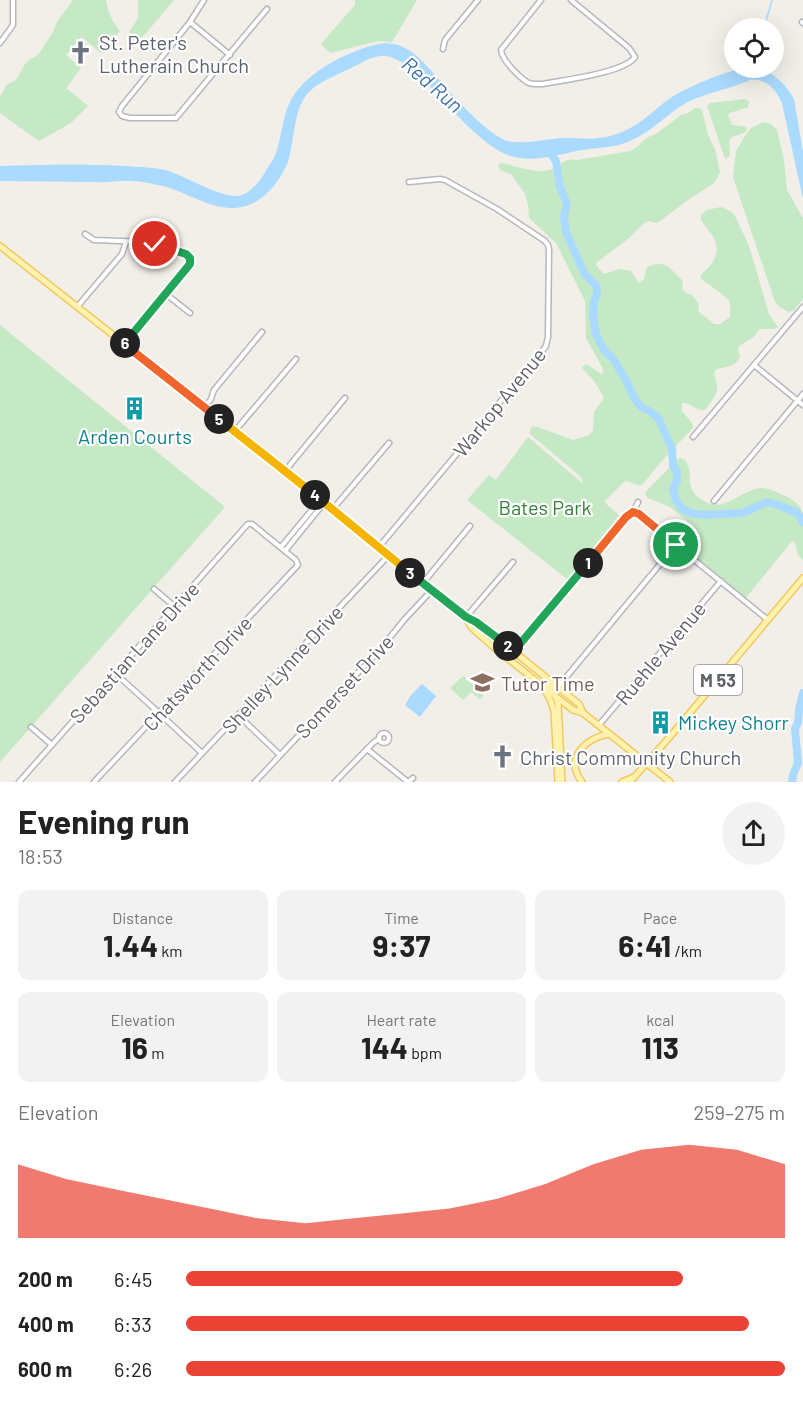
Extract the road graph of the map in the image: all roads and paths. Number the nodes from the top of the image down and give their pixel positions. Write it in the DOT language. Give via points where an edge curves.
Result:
graph roads {
  1 [pos="13,0"];
  2 [pos="204,0"];
  3 [pos="478,0"];
  4 [pos="542,0"];
  5 [pos="571,0"];
  6 [pos="267,9"];
  7 [pos="190,22"];
  8 [pos="0,43"];
  9 [pos="443,49"];
  10 [pos="230,55"];
  11 [pos="409,182"];
  12 [pos="85,234"];
  13 [pos="126,242"];
  14 [pos="0,246"];
  15 [pos="166,294"];
  16 [pos="77,307"];
  17 [pos="803,307"];
  18 [pos="190,313"];
  19 [pos="262,332"];
  20 [pos="124,344"];
  21 [pos="296,359"];
  22 [pos="754,365"];
  23 [pos="803,394"];
  24 [pos="345,398"];
  25 [pos="798,401"];
  26 [pos="803,405"];
  27 [pos="205,407"];
  28 [pos="236,431"];
  29 [pos="693,437"];
  30 [pos="389,443"];
  31 [pos="285,471"];
  32 [pos="322,501"];
  33 [pos="714,501"];
  34 [pos="638,502"];
  35 [pos="332,510"];
  36 [pos="633,512"];
  37 [pos="470,526"];
  38 [pos="676,545"];
  39 [pos="281,547"];
  40 [pos="379,547"];
  41 [pos="285,551"];
  42 [pos="389,555"];
  43 [pos="513,562"];
  44 [pos="803,578"];
  45 [pos="721,581"];
  46 [pos="423,583"];
  47 [pos="154,589"];
  48 [pos="432,590"];
  49 [pos="175,607"];
  50 [pos="466,617"];
  51 [pos="768,620"];
  52 [pos="514,651"];
  53 [pos="539,672"];
  54 [pos="115,674"];
  55 [pos="541,685"];
  56 [pos="558,687"];
  57 [pos="557,698"];
  58 [pos="159,712"];
  59 [pos="583,713"];
  60 [pos="238,715"];
  61 [pos="599,725"];
  62 [pos="32,727"];
  63 [pos="609,734"];
  64 [pos="379,739"];
  65 [pos="52,745"];
  66 [pos="367,749"];
  67 [pos="202,753"];
  68 [pos="280,755"];
  69 [pos="646,764"];
  70 [pos="636,776"];
  71 [pos="413,778"];
  72 [pos="20,782"];
  73 [pos="94,782"];
  74 [pos="175,782"];
  75 [pos="255,782"];
  76 [pos="335,782"];
  77 [pos="408,782"];
  78 [pos="560,782"];
  79 [pos="582,782"];
  80 [pos="621,782"];
  81 [pos="630,782"];
  82 [pos="670,782"];
  1 -- 8 [label="street" via="13,25"];
  2 -- 7 [label="street"];
  3 -- 9 [label="street" via="445,40"];
  4 -- 5 [label="street" via="503,46 501,54 527,82 538,84 620,68 631,62 635,57 629,48"];
  6 -- 10 [label="street"];
  7 -- 10 [label="street"];
  7 -- 10 [label="street" via="122,106 122,116 176,118"];
  11 -- 40 [label="street, Warkop Avenue" via="445,180 545,241 549,249 548,337 540,354"];
  12 -- 13 [label="street" via="94,240"];
  13 -- 15 [label="street" via="150,243 186,254 190,259 189,266"];
  13 -- 16 [label="street" via="122,254"];
  14 -- 16 [label="main road"];
  15 -- 18 [label="street"];
  15 -- 20 [label="street"];
  16 -- 20 [label="main road"];
  17 -- 22 [label="street"];
  19 -- 27 [label="street" via="214,390"];
  20 -- 27 [label="main road"];
  21 -- 28 [label="street"];
  22 -- 25 [label="street"];
  22 -- 29 [label="street"];
  23 -- 25 [label="street"];
  24 -- 31 [label="street"];
  25 -- 26 [label="street"];
  25 -- 33 [label="street"];
  27 -- 28 [label="main road"];
  28 -- 31 [label="main road"];
  30 -- 35 [label="street"];
  31 -- 32 [label="main road"];
  32 -- 35 [label="main road"];
  32 -- 39 [label="street"];
  32 -- 41 [label="street"];
  34 -- 36 [label="street"];
  35 -- 40 [label="main road"];
  36 -- 38 [label="street"];
  36 -- 52 [label="street"];
  37 -- 46 [label="street"];
  38 -- 45 [label="street"];
  38 -- 56 [label="street"];
  39 -- 41 [label="street"];
  39 -- 49 [label="street, Sebastian Lane Drive" via="249,524"];
  40 -- 42 [label="main road"];
  41 -- 58 [label="street, Chatsworth Drive" via="298,564"];
  42 -- 46 [label="main road"];
  42 -- 60 [label="street, Shelley Lynne Drive"];
  43 -- 50 [label="street"];
  44 -- 51 [label="main road, M 53"];
  45 -- 51 [label="street"];
  45 -- 61 [label="street, Ruehle Avenue"];
  46 -- 48 [label="main road"];
  47 -- 49 [label="street"];
  48 -- 50 [label="main road"];
  48 -- 68 [label="street, Somerset Drive"];
  49 -- 54 [label="street, Sebastian Lane Drive"];
  50 -- 52 [label="main road"];
  50 -- 55 [label="main road" via="472,628"];
  51 -- 69 [label="main road, M 53"];
  52 -- 53 [label="main road"];
  53 -- 56 [label="main road"];
  53 -- 57 [label="main road"];
  54 -- 58 [label="street"];
  54 -- 65 [label="street, Sebastian Lane Drive"];
  55 -- 57 [label="main road"];
  55 -- 78 [label="main road" via="554,711"];
  56 -- 59 [label="main road" via="579,704"];
  57 -- 59 [label="main road"];
  57 -- 78 [label="main road"];
  58 -- 67 [label="street"];
  58 -- 73 [label="street, Chatsworth Drive"];
  59 -- 61 [label="main road"];
  60 -- 67 [label="street, Shelley Lynne Drive"];
  60 -- 68 [label="street"];
  61 -- 63 [label="main road"];
  62 -- 65 [label="street"];
  63 -- 69 [label="main road"];
  63 -- 79 [label="main road" via="595,738 578,753 575,769"];
  64 -- 66 [label="street"];
  65 -- 72 [label="street, Sebastian Lane Drive"];
  66 -- 76 [label="street"];
  66 -- 77 [label="street"];
  67 -- 74 [label="street, Shelley Lynne Drive"];
  68 -- 75 [label="street, Somerset Drive"];
  69 -- 70 [label="main road, M 53"];
  69 -- 82 [label="main road"];
  70 -- 80 [label="main road"];
  70 -- 81 [label="main road, M 53"];
  71 -- 77 [label="street"];
}
